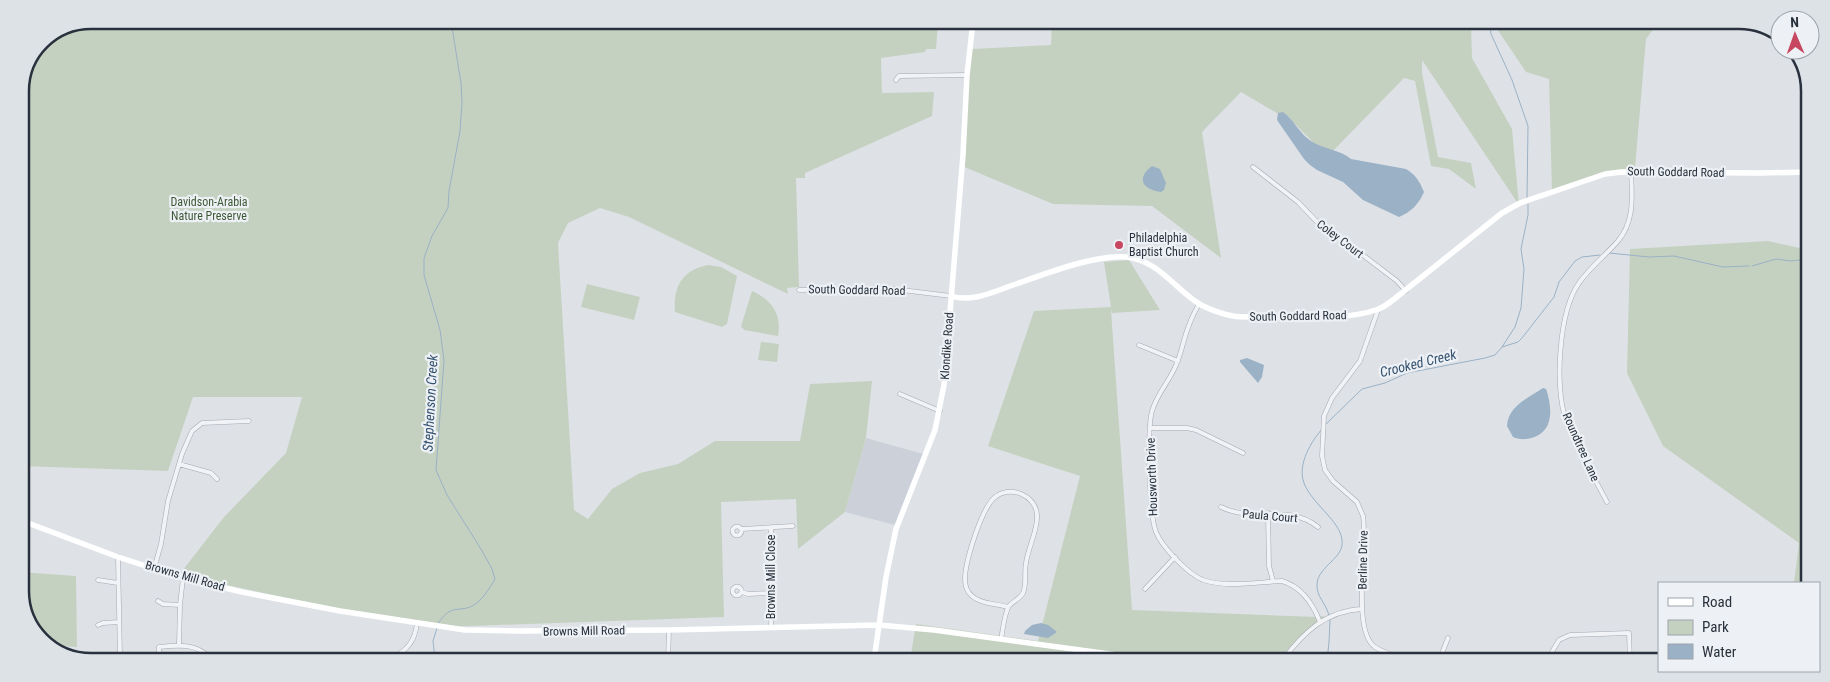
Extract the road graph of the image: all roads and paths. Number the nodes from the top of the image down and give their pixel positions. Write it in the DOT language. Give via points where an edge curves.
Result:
graph roads {
  1 [pos="972,29"];
  2 [pos="967,75"];
  3 [pos="896,80"];
  4 [pos="1253,167"];
  5 [pos="1631,171"];
  6 [pos="1801,172"];
  7 [pos="799,290"];
  8 [pos="1406,291"];
  9 [pos="951,296"];
  10 [pos="1199,304"];
  11 [pos="1378,310"];
  12 [pos="1139,345"];
  13 [pos="1178,361"];
  14 [pos="900,394"];
  15 [pos="940,411"];
  16 [pos="249,421"];
  17 [pos="1150,428"];
  18 [pos="1243,453"];
  19 [pos="179,464"];
  20 [pos="217,479"];
  21 [pos="1607,502"];
  22 [pos="1221,507"];
  23 [pos="1268,513"];
  24 [pos="29,523"];
  25 [pos="793,526"];
  26 [pos="771,527"];
  27 [pos="1318,528"];
  28 [pos="742,529"];
  29 [pos="118,557"];
  30 [pos="1175,557"];
  31 [pos="154,569"];
  32 [pos="184,578"];
  33 [pos="98,580"];
  34 [pos="1273,582"];
  35 [pos="118,583"];
  36 [pos="1145,589"];
  37 [pos="742,592"];
  38 [pos="772,593"];
  39 [pos="158,601"];
  40 [pos="180,605"];
  41 [pos="1008,608"];
  42 [pos="1362,609"];
  43 [pos="119,622"];
  44 [pos="1320,622"];
  45 [pos="417,623"];
  46 [pos="98,625"];
  47 [pos="879,625"];
  48 [pos="771,627"];
  49 [pos="669,630"];
  50 [pos="1448,638"];
  51 [pos="1001,639"];
  52 [pos="179,644"];
  53 [pos="120,653"];
  54 [pos="159,653"];
  55 [pos="203,653"];
  56 [pos="401,653"];
  57 [pos="668,653"];
  58 [pos="875,653"];
  59 [pos="1103,653"];
  60 [pos="1289,653"];
  61 [pos="1389,653"];
  62 [pos="1442,653"];
  63 [pos="1552,653"];
  64 [pos="1630,653"];
  1 -- 2 [label="main road, Klondike Road"];
  2 -- 3 [label="street" via="899,76"];
  2 -- 9 [label="main road, Klondike Road"];
  4 -- 8 [label="street, Coley Court" via="1298,202 1319,224"];
  5 -- 6 [label="main road, South Goddard Road"];
  5 -- 8 [label="main road, South Goddard Road" via="1605,174 1520,203 1483,227"];
  5 -- 21 [label="street, Roundtree Lane" via="1631,210 1626,229 1580,281 1568,303 1563,326 1560,380 1566,420"];
  7 -- 9 [label="street, South Goddard Road" via="885,288"];
  8 -- 11 [label="main road, South Goddard Road"];
  9 -- 10 [label="main road, South Goddard Road" via="970,298 990,294 1051,271 1104,258 1126,257 1153,266"];
  9 -- 15 [label="main road, Klondike Road"];
  10 -- 11 [label="main road, South Goddard Road" via="1236,316 1346,316"];
  10 -- 13 [label="street, Housworth Drive" via="1188,326"];
  11 -- 42 [label="street, Berline Drive" via="1360,361 1325,411 1322,451 1328,474 1356,502 1363,516"];
  12 -- 13 [label="street"];
  13 -- 17 [label="street, Housworth Drive" via="1156,399"];
  14 -- 15 [label="street"];
  15 -- 47 [label="main road, Klondike Road" via="896,529"];
  16 -- 19 [label="street" via="202,423 192,431"];
  17 -- 18 [label="street" via="1196,430"];
  17 -- 30 [label="street, Housworth Drive" via="1153,521 1161,542"];
  19 -- 20 [label="street" via="211,473"];
  19 -- 31 [label="street"];
  22 -- 23 [label="street, Paula Court" via="1242,514"];
  23 -- 27 [label="street, Paula Court" via="1299,517"];
  23 -- 34 [label="street"];
  24 -- 29 [label="main road, Browns Mill Road"];
  25 -- 26 [label="street"];
  26 -- 28 [label="street"];
  26 -- 38 [label="street, Browns Mill Close"];
  29 -- 31 [label="main road, Browns Mill Road"];
  29 -- 35 [label="street"];
  30 -- 34 [label="street, Housworth Drive" via="1193,574 1209,581"];
  30 -- 36 [label="street"];
  31 -- 32 [label="main road, Browns Mill Road"];
  32 -- 40 [label="street"];
  32 -- 45 [label="main road, Browns Mill Road" via="340,611"];
  33 -- 35 [label="street"];
  34 -- 44 [label="street, Housworth Drive" via="1282,581 1297,587 1313,606"];
  35 -- 43 [label="street"];
  37 -- 38 [label="street"];
  38 -- 48 [label="street, Browns Mill Close"];
  39 -- 40 [label="street"];
  40 -- 52 [label="street"];
  41 -- 41 [label="street" via="1023,592 1026,563 1037,521 1033,502 1024,494 1012,492 991,501 974,538 965,579 966,591 970,595"];
  41 -- 51 [label="street"];
  42 -- 44 [label="street" via="1340,612"];
  42 -- 61 [label="street, Berline Drive" via="1366,634 1372,644"];
  43 -- 46 [label="street"];
  43 -- 53 [label="street"];
  44 -- 60 [label="street" via="1304,634"];
  45 -- 49 [label="main road, Browns Mill Road" via="465,630 519,632"];
  45 -- 56 [label="street" via="412,642"];
  47 -- 48 [label="main road, Browns Mill Road"];
  47 -- 51 [label="main road, Browns Mill Road"];
  47 -- 58 [label="main road, Klondike Road"];
  48 -- 49 [label="main road, Browns Mill Road"];
  49 -- 57 [label="street"];
  50 -- 62 [label="street"];
  51 -- 59 [label="main road, Browns Mill Road"];
  52 -- 54 [label="street" via="159,647"];
  52 -- 55 [label="street"];
  63 -- 64 [label="street" via="1559,640 1570,635 1629,633"];
}
